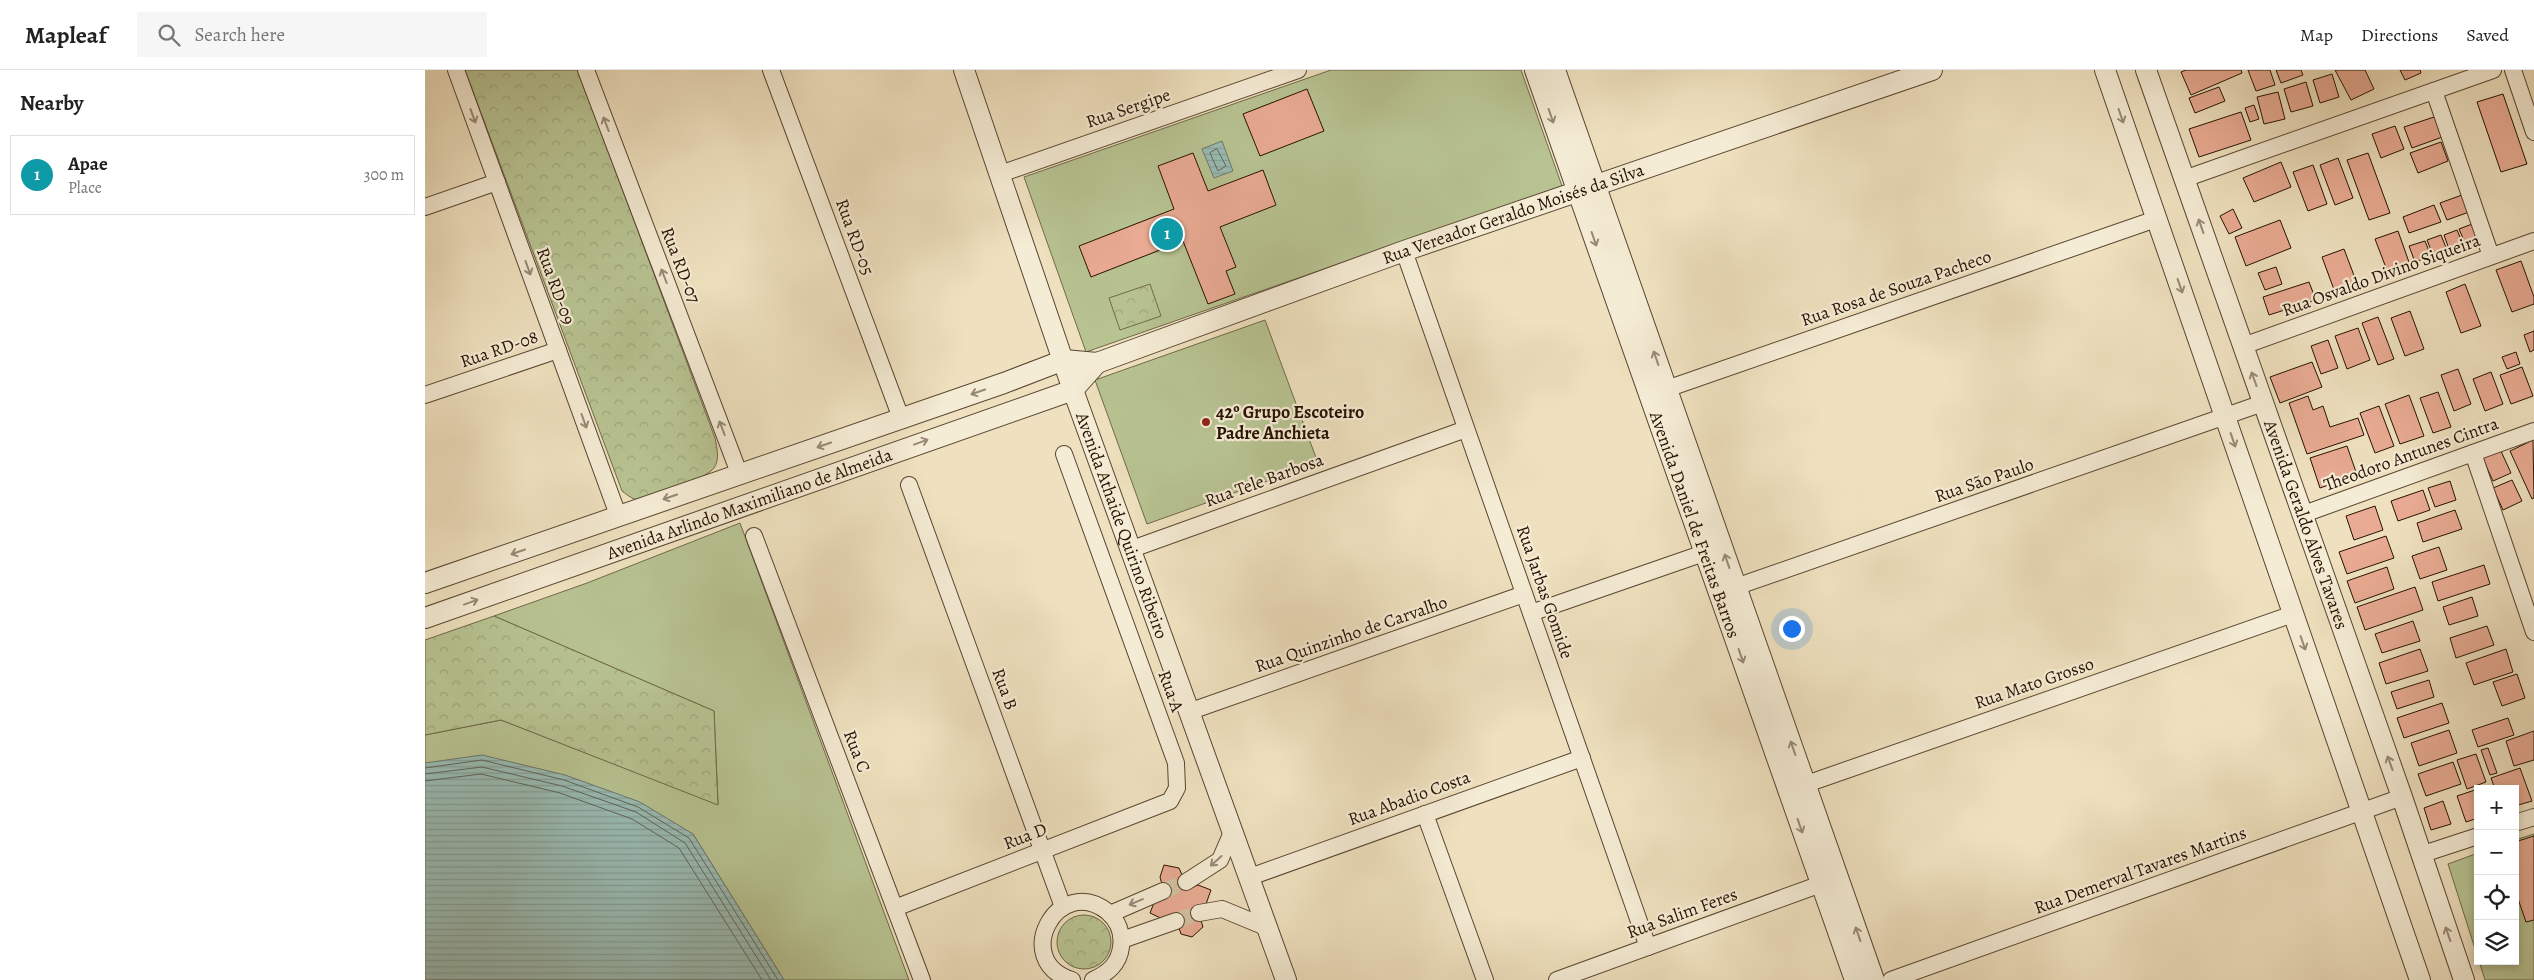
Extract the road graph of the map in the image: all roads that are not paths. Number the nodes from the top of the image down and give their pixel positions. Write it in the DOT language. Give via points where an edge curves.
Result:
graph roads {
  1 [pos="456,70"];
  2 [pos="586,70"];
  3 [pos="771,70"];
  4 [pos="964,70"];
  5 [pos="1298,70"];
  6 [pos="1535,70"];
  7 [pos="1555,70"];
  8 [pos="1931,70"];
  9 [pos="2105,70"];
  10 [pos="2146,70"];
  11 [pos="2493,70"];
  12 [pos="2513,70"];
  13 [pos="2434,91"];
  14 [pos="2534,132"];
  15 [pos="1000,174"];
  16 [pos="2184,179"];
  17 [pos="497,182"];
  18 [pos="1587,189"];
  19 [pos="425,207"];
  20 [pos="2156,219"];
  21 [pos="2534,241"];
  22 [pos="1404,251"];
  23 [pos="2491,256"];
  24 [pos="2243,346"];
  25 [pos="558,350"];
  26 [pos="1064,360"];
  27 [pos="1097,363"];
  28 [pos="1024,376"];
  29 [pos="1073,390"];
  30 [pos="1658,392"];
  31 [pos="425,395"];
  32 [pos="1035,402"];
  33 [pos="2263,403"];
  34 [pos="2225,417"];
  35 [pos="901,418"];
  36 [pos="1466,429"];
  37 [pos="2534,431"];
  38 [pos="2473,453"];
  39 [pos="1064,454"];
  40 [pos="739,474"];
  41 [pos="909,485"];
  42 [pos="2301,515"];
  43 [pos="610,519"];
  44 [pos="754,536"];
  45 [pos="1131,549"];
  46 [pos="1704,554"];
  47 [pos="605,555"];
  48 [pos="425,584"];
  49 [pos="1728,590"];
  50 [pos="1524,594"];
  51 [pos="1531,613"];
  52 [pos="2293,614"];
  53 [pos="425,618"];
  54 [pos="2534,632"];
  55 [pos="1191,712"];
  56 [pos="1582,758"];
  57 [pos="1797,787"];
  58 [pos="2402,797"];
  59 [pos="1170,801"];
  60 [pos="2361,811"];
  61 [pos="1425,814"];
  62 [pos="2534,817"];
  63 [pos="2519,822"];
  64 [pos="1233,830"];
  65 [pos="2474,837"];
  66 [pos="1043,850"];
  67 [pos="2421,855"];
  68 [pos="1250,877"];
  69 [pos="1186,882"];
  70 [pos="1821,884"];
  71 [pos="1163,891"];
  72 [pos="1063,907"];
  73 [pos="895,908"];
  74 [pos="1199,913"];
  75 [pos="1110,914"];
  76 [pos="1176,921"];
  77 [pos="1268,928"];
  78 [pos="1122,940"];
  79 [pos="1649,947"];
  80 [pos="922,980"];
  81 [pos="1072,980"];
  82 [pos="1093,980"];
  83 [pos="1287,980"];
  84 [pos="1485,980"];
  85 [pos="1557,980"];
  86 [pos="1855,980"];
  87 [pos="1875,980"];
  88 [pos="1891,980"];
  89 [pos="2420,980"];
  90 [pos="2464,980"];
  1 -- 17 [label="street, Rua RD-09, one-way"];
  40 -- 2 [label="street, Rua RD-07, one-way"];
  3 -- 35 [label="street, Rua RD-05"];
  4 -- 15 [label="street, Avenida Athaide Quirino Ribeiro"];
  5 -- 15 [label="street, Rua Sergipe"];
  6 -- 18 [label="street, Avenida Daniel de Freitas Barros, one-way"];
  7 -- 18 [label="street, Avenida Daniel de Freitas Barros"];
  8 -- 18 [label="street, Rua Vereador Geraldo Moisés da Silva"];
  9 -- 20 [label="street, one-way"];
  10 -- 16 [label="street, Avenida Geraldo Alves Tavares"];
  11 -- 13 [label="street"];
  12 -- 14 [label="street"];
  13 -- 16 [label="street"];
  13 -- 23 [label="street"];
  15 -- 26 [label="street, Avenida Athaide Quirino Ribeiro"];
  24 -- 16 [label="street, Avenida Geraldo Alves Tavares, one-way"];
  17 -- 19 [label="street"];
  17 -- 25 [label="street, Rua RD-09, one-way"];
  18 -- 22 [label="street, Rua Vereador Geraldo Moisés da Silva"];
  18 -- 30 [label="street, Avenida Daniel de Freitas Barros"];
  20 -- 30 [label="street, Rua Rosa de Souza Pacheco"];
  20 -- 34 [label="street, one-way"];
  21 -- 23 [label="street, Rua Osvaldo Divino Siqueira"];
  22 -- 27 [label="street, Rua Vereador Geraldo Moisés da Silva"];
  22 -- 36 [label="street, Rua Jarbas Gomide"];
  23 -- 24 [label="street, Rua Osvaldo Divino Siqueira"];
  33 -- 24 [label="street, Avenida Geraldo Alves Tavares, one-way"];
  25 -- 31 [label="street, Rua RD-08"];
  25 -- 43 [label="street, Rua RD-09, one-way"];
  26 -- 27 [label="street, Rua Vereador Geraldo Moisés da Silva"];
  26 -- 28 [label="street, Avenida Arlindo Maximiliano de Almeida"];
  26 -- 29 [label="street, Avenida Athaide Quirino Ribeiro"];
  27 -- 29 [label="street, Rua Vereador Geraldo Moisés da Silva"];
  28 -- 32 [label="street"];
  28 -- 35 [label="street, Avenida Arlindo Maximiliano de Almeida, one-way"];
  29 -- 32 [label="street, Avenida Arlindo Maximiliano de Almeida"];
  29 -- 45 [label="street, Avenida Athaide Quirino Ribeiro"];
  30 -- 46 [label="street, Avenida Daniel de Freitas Barros"];
  49 -- 30 [label="street, Avenida Daniel de Freitas Barros, one-way"];
  47 -- 32 [label="street, Avenida Arlindo Maximiliano de Almeida, one-way"];
  33 -- 34 [label="street, Rua São Paulo"];
  33 -- 42 [label="street, Avenida Geraldo Alves Tavares"];
  34 -- 49 [label="street, Rua São Paulo"];
  34 -- 52 [label="street, one-way"];
  35 -- 40 [label="street, Avenida Arlindo Maximiliano de Almeida, one-way"];
  36 -- 45 [label="street, Rua Tele Barbosa"];
  36 -- 50 [label="street, Rua Jarbas Gomide"];
  37 -- 38 [label="street, Theodoro Antunes Cintra"];
  38 -- 42 [label="street, Theodoro Antunes Cintra"];
  38 -- 54 [label="street"];
  39 -- 59 [label="street, Rua A" via="1175,763 1177,788"];
  40 -- 43 [label="street, Avenida Arlindo Maximiliano de Almeida, one-way"];
  41 -- 66 [label="street, Rua B"];
  58 -- 42 [label="street, Avenida Geraldo Alves Tavares, one-way"];
  43 -- 47 [label="street"];
  43 -- 48 [label="street, Avenida Arlindo Maximiliano de Almeida, one-way"];
  44 -- 73 [label="street, Rua C"];
  45 -- 55 [label="street, Avenida Athaide Quirino Ribeiro"];
  46 -- 49 [label="street, Avenida Daniel de Freitas Barros"];
  46 -- 51 [label="street"];
  53 -- 47 [label="street, Avenida Arlindo Maximiliano de Almeida, one-way"];
  49 -- 57 [label="street, Avenida Daniel de Freitas Barros"];
  50 -- 51 [label="street, Rua Jarbas Gomide"];
  50 -- 55 [label="street, Rua Quinzinho de Carvalho"];
  51 -- 56 [label="street, Rua Jarbas Gomide"];
  52 -- 57 [label="street, Rua Mato Grosso"];
  52 -- 60 [label="street, one-way"];
  55 -- 64 [label="street, Avenida Athaide Quirino Ribeiro"];
  56 -- 61 [label="street, Rua Abadio Costa"];
  56 -- 79 [label="street, Rua Jarbas Gomide"];
  57 -- 70 [label="street, Avenida Daniel de Freitas Barros, one-way"];
  87 -- 57 [label="street, Avenida Daniel de Freitas Barros, one-way"];
  58 -- 60 [label="street, Rua Demerval Tavares Martins"];
  58 -- 67 [label="street, Avenida Geraldo Alves Tavares"];
  59 -- 66 [label="street, Rua D"];
  60 -- 88 [label="street, Rua Demerval Tavares Martins"];
  60 -- 89 [label="street"];
  61 -- 68 [label="street, Rua Abadio Costa"];
  61 -- 84 [label="street"];
  62 -- 63 [label="street"];
  64 -- 68 [label="street, Avenida Athaide Quirino Ribeiro"];
  64 -- 69 [label="street, one-way" via="1220,860"];
  65 -- 67 [label="street"];
  66 -- 72 [label="street, Rua B"];
  66 -- 73 [label="street, Rua D"];
  90 -- 67 [label="street, Avenida Geraldo Alves Tavares, one-way"];
  68 -- 77 [label="street, Avenida Athaide Quirino Ribeiro"];
  70 -- 79 [label="street, Rua Salim Feres"];
  70 -- 86 [label="street, Avenida Daniel de Freitas Barros"];
  71 -- 75 [label="street, one-way"];
  72 -- 75 [label="street" via="1087,903"];
  72 -- 81 [label="street" via="1052,916 1042,942 1052,969"];
  73 -- 80 [label="street, Rua C"];
  74 -- 77 [label="street" via="1222,909"];
  75 -- 78 [label="street" via="1116,921"];
  76 -- 78 [label="street"];
  77 -- 83 [label="street, Avenida Athaide Quirino Ribeiro"];
  78 -- 82 [label="street" via="1114,966"];
  79 -- 85 [label="street, Rua Salim Feres"];
}
